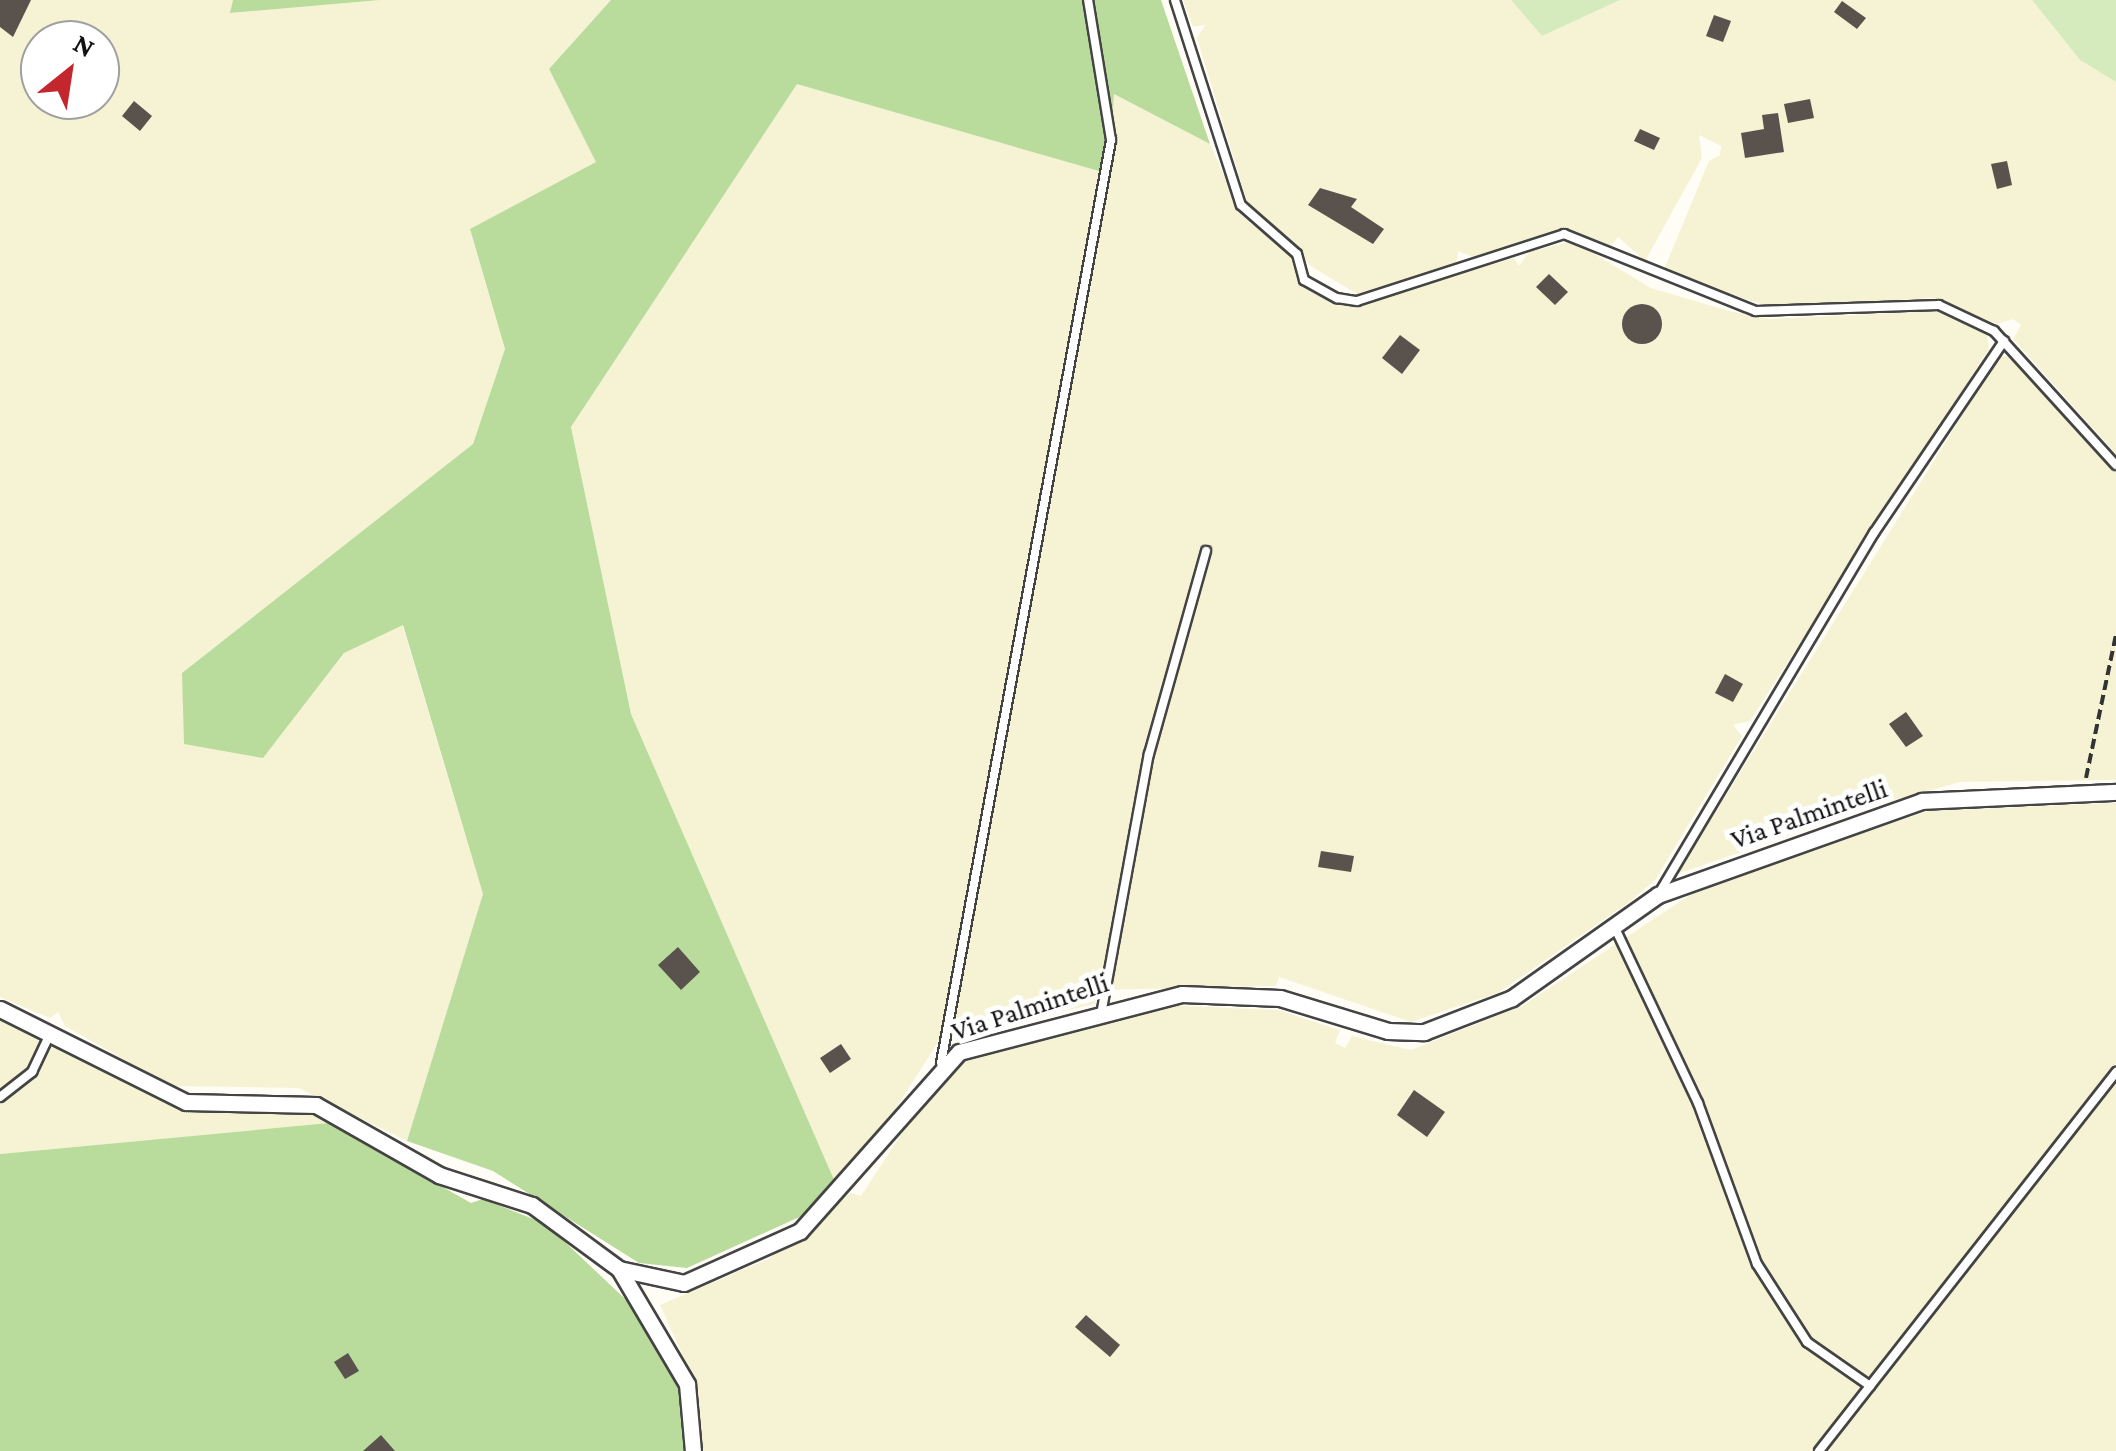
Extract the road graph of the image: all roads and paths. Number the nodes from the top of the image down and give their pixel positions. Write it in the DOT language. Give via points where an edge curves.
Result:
graph roads {
  1 [pos="1088,0"];
  2 [pos="1175,0"];
  3 [pos="2004,341"];
  4 [pos="2116,465"];
  5 [pos="1206,550"];
  6 [pos="2116,635"];
  7 [pos="2086,776"];
  8 [pos="2116,792"];
  9 [pos="1658,894"];
  10 [pos="1614,926"];
  11 [pos="0,1009"];
  12 [pos="1102,1010"];
  13 [pos="50,1034"];
  14 [pos="941,1063"];
  15 [pos="2116,1072"];
  16 [pos="0,1097"];
  17 [pos="619,1269"];
  18 [pos="1870,1386"];
  19 [pos="693,1451"];
  20 [pos="1819,1451"];
  1 -- 14 [label="lane" via="1110,140"];
  2 -- 3 [label="lane" via="1241,205 1297,254 1304,280 1337,298 1357,301 1564,234 1756,311 1938,305"];
  3 -- 4 [label="lane"];
  3 -- 9 [label="lane" via="1874,533"];
  5 -- 12 [label="lane" via="1149,754"];
  6 -- 7 [label="path"];
  8 -- 9 [label="street, Via Palmintelli" via="1946,795"];
  9 -- 10 [label="street, Via Palmintelli"];
  10 -- 12 [label="street, Via Palmintelli" via="1512,998 1424,1032 1388,1032 1256,995 1157,996"];
  10 -- 18 [label="lane" via="1698,1103 1756,1264 1807,1342"];
  11 -- 13 [label="street, Via Palmintelli"];
  12 -- 14 [label="street, Via Palmintelli"];
  13 -- 16 [label="lane" via="32,1072"];
  13 -- 17 [label="street, Via Palmintelli" via="186,1102 316,1105 439,1175 532,1204"];
  14 -- 17 [label="street, Via Palmintelli" via="880,1150 800,1231 684,1283"];
  15 -- 18 [label="lane"];
  17 -- 19 [label="street" via="686,1384"];
  18 -- 20 [label="lane"];
}
